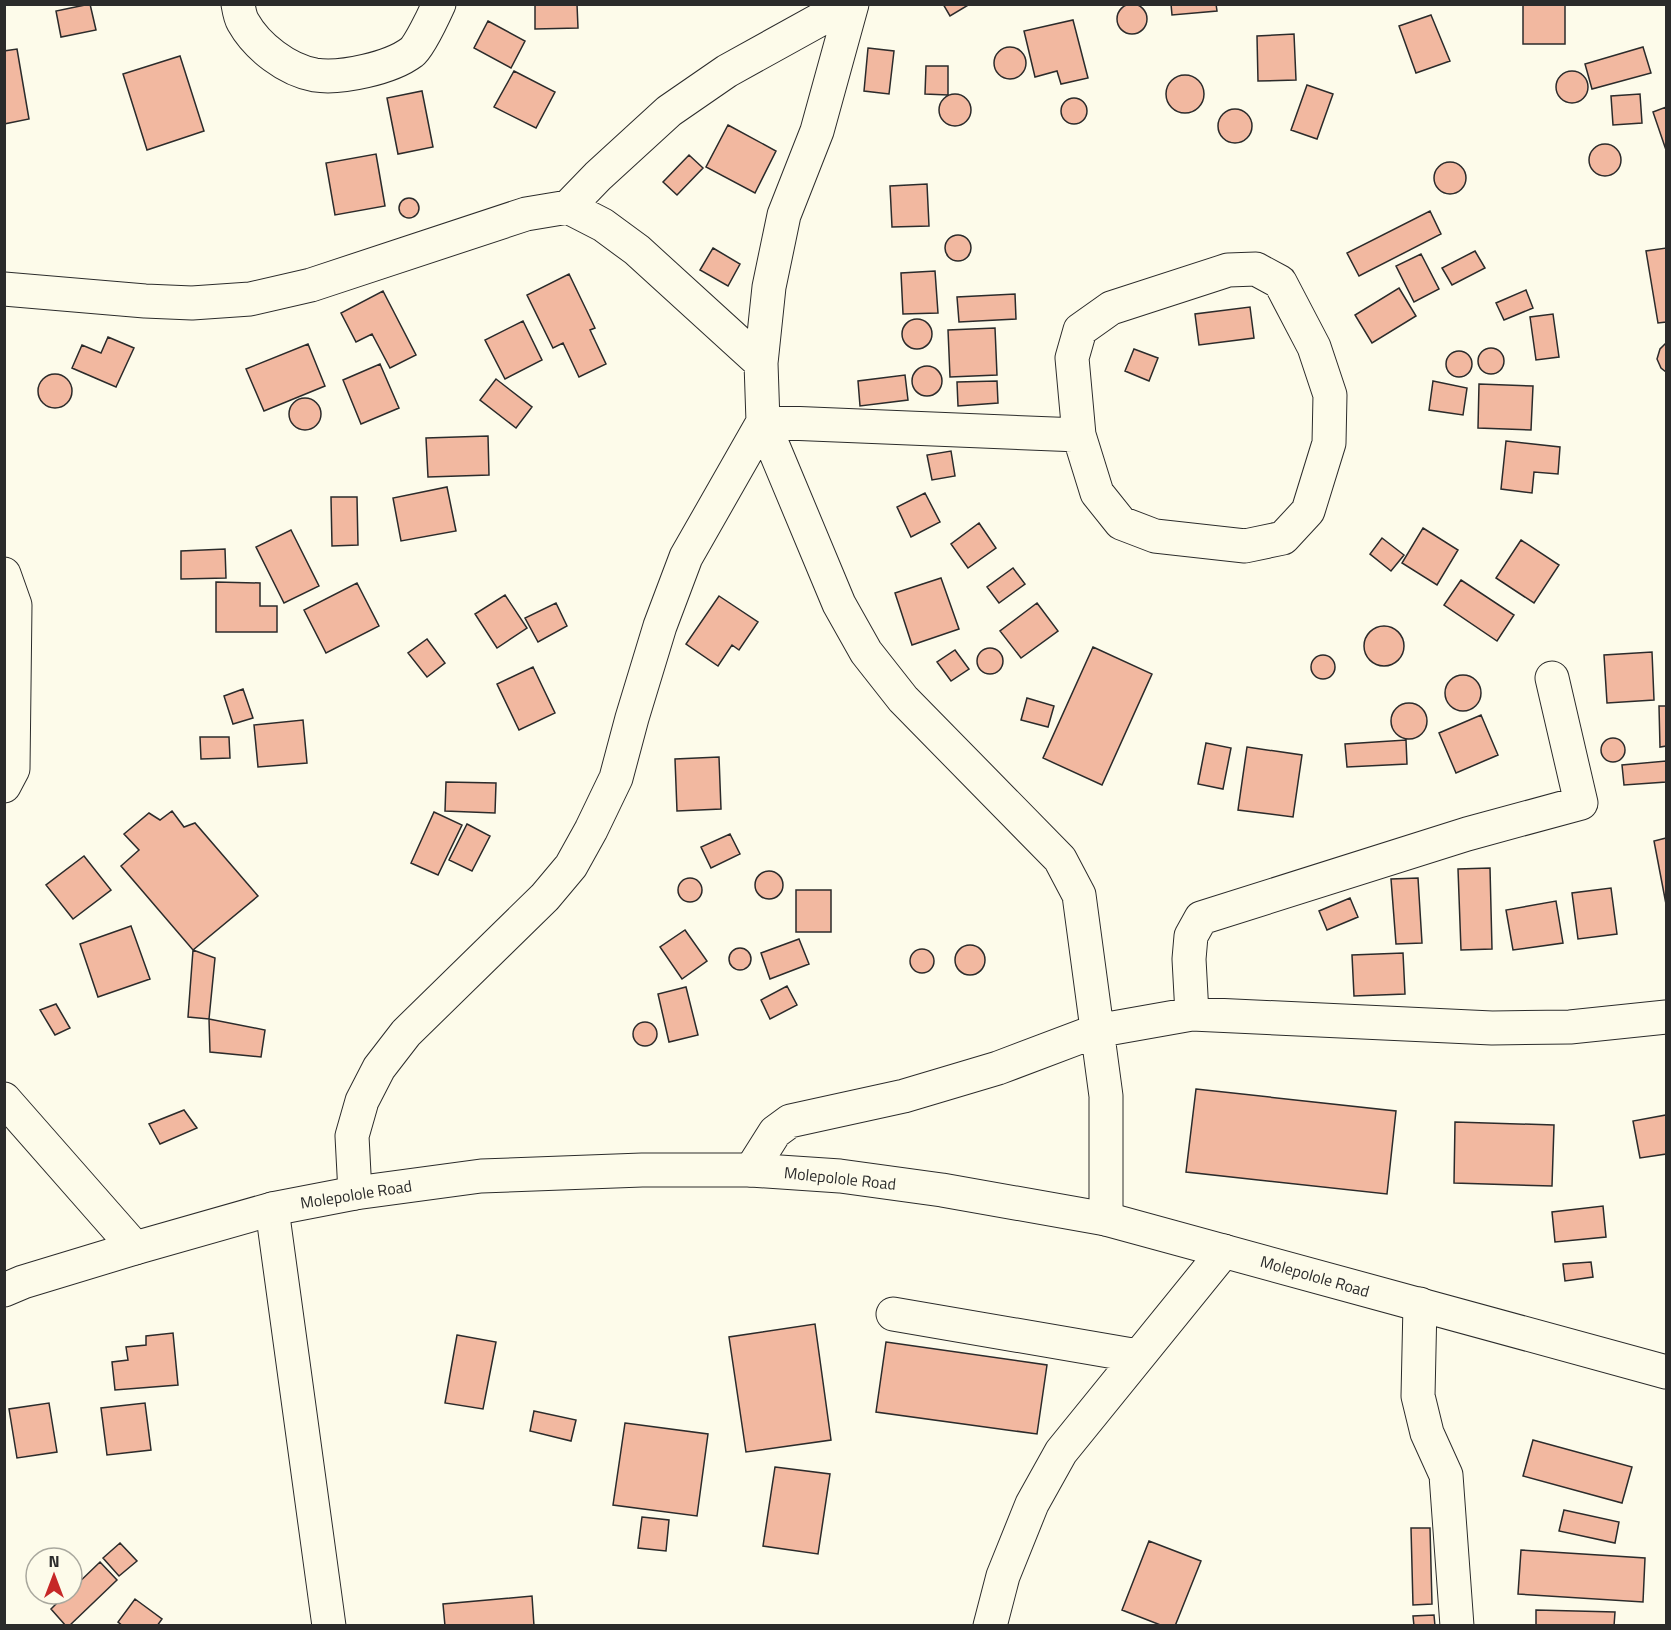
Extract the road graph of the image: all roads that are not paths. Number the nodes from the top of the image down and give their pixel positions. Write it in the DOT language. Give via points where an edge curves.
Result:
graph roads {
  1 [pos="238,4"];
  2 [pos="439,4"];
  3 [pos="850,4"];
  4 [pos="568,207"];
  5 [pos="4,289"];
  6 [pos="760,363"];
  7 [pos="763,422"];
  8 [pos="1079,435"];
  9 [pos="4,574"];
  10 [pos="1552,678"];
  11 [pos="4,786"];
  12 [pos="1192,1014"];
  13 [pos="1666,1017"];
  14 [pos="1096,1031"];
  15 [pos="4,1099"];
  16 [pos="751,1170"];
  17 [pos="355,1192"];
  18 [pos="272,1209"];
  19 [pos="1106,1219"];
  20 [pos="135,1248"];
  21 [pos="1224,1251"];
  22 [pos="4,1290"];
  23 [pos="1420,1304"];
  24 [pos="893,1314"];
  25 [pos="1138,1356"];
  26 [pos="1666,1372"];
  27 [pos="329,1626"];
  28 [pos="990,1626"];
  29 [pos="1457,1626"];
  1 -- 2 [label="street" via="242,21 259,42 287,66 316,75 357,73 387,65 414,51"];
  3 -- 4 [label="street" via="727,71 669,111"];
  3 -- 6 [label="street" via="817,131 784,215 769,287"];
  4 -- 5 [label="street" via="526,214 311,285 250,299 192,303"];
  4 -- 6 [label="street" via="603,225 637,250"];
  6 -- 7 [label="street"];
  7 -- 8 [label="street"];
  7 -- 14 [label="street" via="839,604 866,652 903,699 1060,859 1079,895"];
  7 -- 17 [label="street" via="686,557 660,626 616,778 591,830 571,866 545,897 406,1033 379,1068 362,1101 352,1136"];
  8 -- 8 [label="street" via="1072,358 1080,330 1111,308 1228,270 1256,269 1280,282 1314,347 1330,394 1329,443 1308,510 1283,538 1245,546 1155,536 1121,523 1097,493"];
  9 -- 11 [label="street" via="15,605 13,769"];
  10 -- 12 [label="street" via="1581,803 1467,834 1201,918 1191,936"];
  12 -- 13 [label="street" via="1492,1028 1570,1027"];
  12 -- 14 [label="street"];
  14 -- 16 [label="street" via="999,1068 904,1096 790,1121 775,1132"];
  14 -- 19 [label="street" via="1106,1096"];
  15 -- 20 [label="street"];
  16 -- 17 [label="street, Molepolole Road" via="481,1176"];
  16 -- 19 [label="street, Molepolole Road" via="840,1176 942,1190"];
  17 -- 18 [label="street, Molepolole Road"];
  18 -- 20 [label="street, Molepolole Road"];
  18 -- 27 [label="street"];
  19 -- 21 [label="street, Molepolole Road"];
  20 -- 22 [label="street, Molepolole Road"];
  21 -- 23 [label="street, Molepolole Road"];
  21 -- 25 [label="street"];
  23 -- 26 [label="street, Molepolole Road"];
  23 -- 29 [label="street" via="1418,1396 1427,1433 1446,1475"];
  24 -- 25 [label="street"];
  25 -- 28 [label="street" via="1061,1452 1032,1504 1003,1576"];
}
